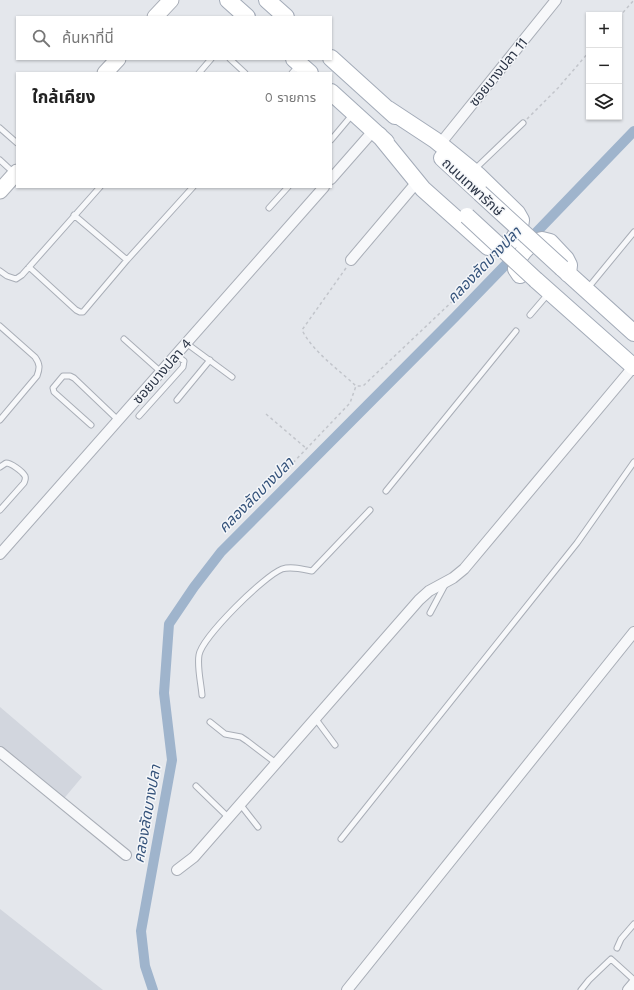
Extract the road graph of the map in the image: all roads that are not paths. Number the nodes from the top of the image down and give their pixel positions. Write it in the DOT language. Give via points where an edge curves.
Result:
graph roads {
  1 [pos="171,0"];
  2 [pos="228,0"];
  3 [pos="267,0"];
  4 [pos="556,0"];
  5 [pos="156,16"];
  6 [pos="246,16"];
  7 [pos="285,16"];
  8 [pos="332,59"];
  9 [pos="117,60"];
  10 [pos="210,60"];
  11 [pos="231,60"];
  12 [pos="106,72"];
  13 [pos="200,72"];
  14 [pos="244,72"];
  15 [pos="332,93"];
  16 [pos="388,109"];
  17 [pos="354,113"];
  18 [pos="523,123"];
  19 [pos="0,128"];
  20 [pos="376,132"];
  21 [pos="332,139"];
  22 [pos="16,142"];
  23 [pos="440,144"];
  24 [pos="0,160"];
  25 [pos="472,171"];
  26 [pos="16,173"];
  27 [pos="332,178"];
  28 [pos="417,182"];
  29 [pos="99,188"];
  30 [pos="192,188"];
  31 [pos="287,188"];
  32 [pos="323,188"];
  33 [pos="0,191"];
  34 [pos="269,208"];
  35 [pos="74,215"];
  36 [pos="634,232"];
  37 [pos="127,260"];
  38 [pos="351,260"];
  39 [pos="29,267"];
  40 [pos="0,271"];
  41 [pos="565,271"];
  42 [pos="543,286"];
  43 [pos="587,291"];
  44 [pos="530,315"];
  45 [pos="0,326"];
  46 [pos="516,331"];
  47 [pos="634,331"];
  48 [pos="124,339"];
  49 [pos="186,343"];
  50 [pos="176,355"];
  51 [pos="210,360"];
  52 [pos="634,366"];
  53 [pos="161,372"];
  54 [pos="232,377"];
  55 [pos="177,400"];
  56 [pos="139,416"];
  57 [pos="0,420"];
  58 [pos="118,420"];
  59 [pos="91,425"];
  60 [pos="634,462"];
  61 [pos="0,467"];
  62 [pos="386,491"];
  63 [pos="0,510"];
  64 [pos="370,510"];
  65 [pos="0,554"];
  66 [pos="448,581"];
  67 [pos="430,613"];
  68 [pos="634,632"];
  69 [pos="202,695"];
  70 [pos="314,718"];
  71 [pos="210,722"];
  72 [pos="335,745"];
  73 [pos="0,752"];
  74 [pos="276,763"];
  75 [pos="196,786"];
  76 [pos="240,804"];
  77 [pos="228,817"];
  78 [pos="258,827"];
  79 [pos="341,839"];
  80 [pos="126,855"];
  81 [pos="177,870"];
  82 [pos="634,924"];
  83 [pos="617,948"];
  84 [pos="634,981"];
  85 [pos="348,990"];
  86 [pos="581,990"];
  87 [pos="628,990"];
  1 -- 5 [label="street"];
  2 -- 6 [label="main road"];
  3 -- 7 [label="main road"];
  4 -- 23 [label="street, ซอยบางปลา 11"];
  8 -- 16 [label="main road, ถนนเทพารักษ์"];
  9 -- 12 [label="street"];
  10 -- 13 [label="lane"];
  11 -- 14 [label="lane"];
  15 -- 17 [label="main road, ถนนเทพารักษ์"];
  16 -- 23 [label="main road"];
  16 -- 41 [label="main road, ถนนเทพารักษ์, bridge"];
  17 -- 20 [label="main road, ถนนเทพารักษ์"];
  17 -- 21 [label="lane"];
  18 -- 25 [label="lane"];
  19 -- 22 [label="lane"];
  20 -- 27 [label="street"];
  20 -- 28 [label="main road"];
  20 -- 42 [label="main road, ถนนเทพารักษ์, bridge"];
  23 -- 25 [label="main road"];
  24 -- 26 [label="lane"];
  25 -- 28 [label="main road" via="521,220 513,240 501,247 488,247"];
  26 -- 33 [label="street"];
  28 -- 38 [label="street"];
  29 -- 35 [label="lane"];
  30 -- 37 [label="lane"];
  31 -- 34 [label="lane"];
  32 -- 49 [label="street, ซอยบางปลา 4"];
  35 -- 37 [label="lane"];
  35 -- 39 [label="lane"];
  36 -- 43 [label="lane"];
  37 -- 39 [label="lane" via="83,312"];
  39 -- 40 [label="lane" via="16,279"];
  41 -- 42 [label="main road" via="569,265 566,259 550,242 533,242 517,260 516,268 520,275 535,287"];
  41 -- 43 [label="main road, ถนนเทพารักษ์"];
  42 -- 44 [label="lane"];
  42 -- 52 [label="main road, ถนนเทพารักษ์"];
  43 -- 47 [label="main road, ถนนเทพารักษ์"];
  45 -- 57 [label="lane" via="35,357 40,369"];
  46 -- 62 [label="lane"];
  48 -- 53 [label="lane"];
  49 -- 50 [label="street, ซอยบางปลา 4"];
  49 -- 51 [label="lane"];
  50 -- 53 [label="street, ซอยบางปลา 4"];
  50 -- 56 [label="lane" via="184,361 183,367"];
  51 -- 54 [label="lane"];
  51 -- 55 [label="lane"];
  52 -- 66 [label="street" via="473,558 459,574"];
  53 -- 58 [label="street, ซอยบางปลา 4"];
  58 -- 59 [label="lane" via="74,378 63,376 54,386 54,392"];
  58 -- 65 [label="street, ซอยบางปลา 4"];
  60 -- 79 [label="lane" via="577,543"];
  61 -- 63 [label="lane" via="10,463 25,475 24,483"];
  64 -- 69 [label="lane" via="312,571 294,568 276,572 235,608 207,640 199,655"];
  66 -- 67 [label="lane"];
  66 -- 70 [label="street" via="428,590 418,600"];
  68 -- 85 [label="street"];
  70 -- 72 [label="lane"];
  70 -- 74 [label="street"];
  71 -- 74 [label="lane" via="225,734 241,737"];
  73 -- 80 [label="street"];
  74 -- 76 [label="street"];
  75 -- 77 [label="lane"];
  76 -- 77 [label="street"];
  76 -- 78 [label="lane"];
  77 -- 81 [label="street" via="194,857"];
  82 -- 83 [label="lane"];
  84 -- 86 [label="lane" via="611,958"];
  84 -- 87 [label="street"];
}
